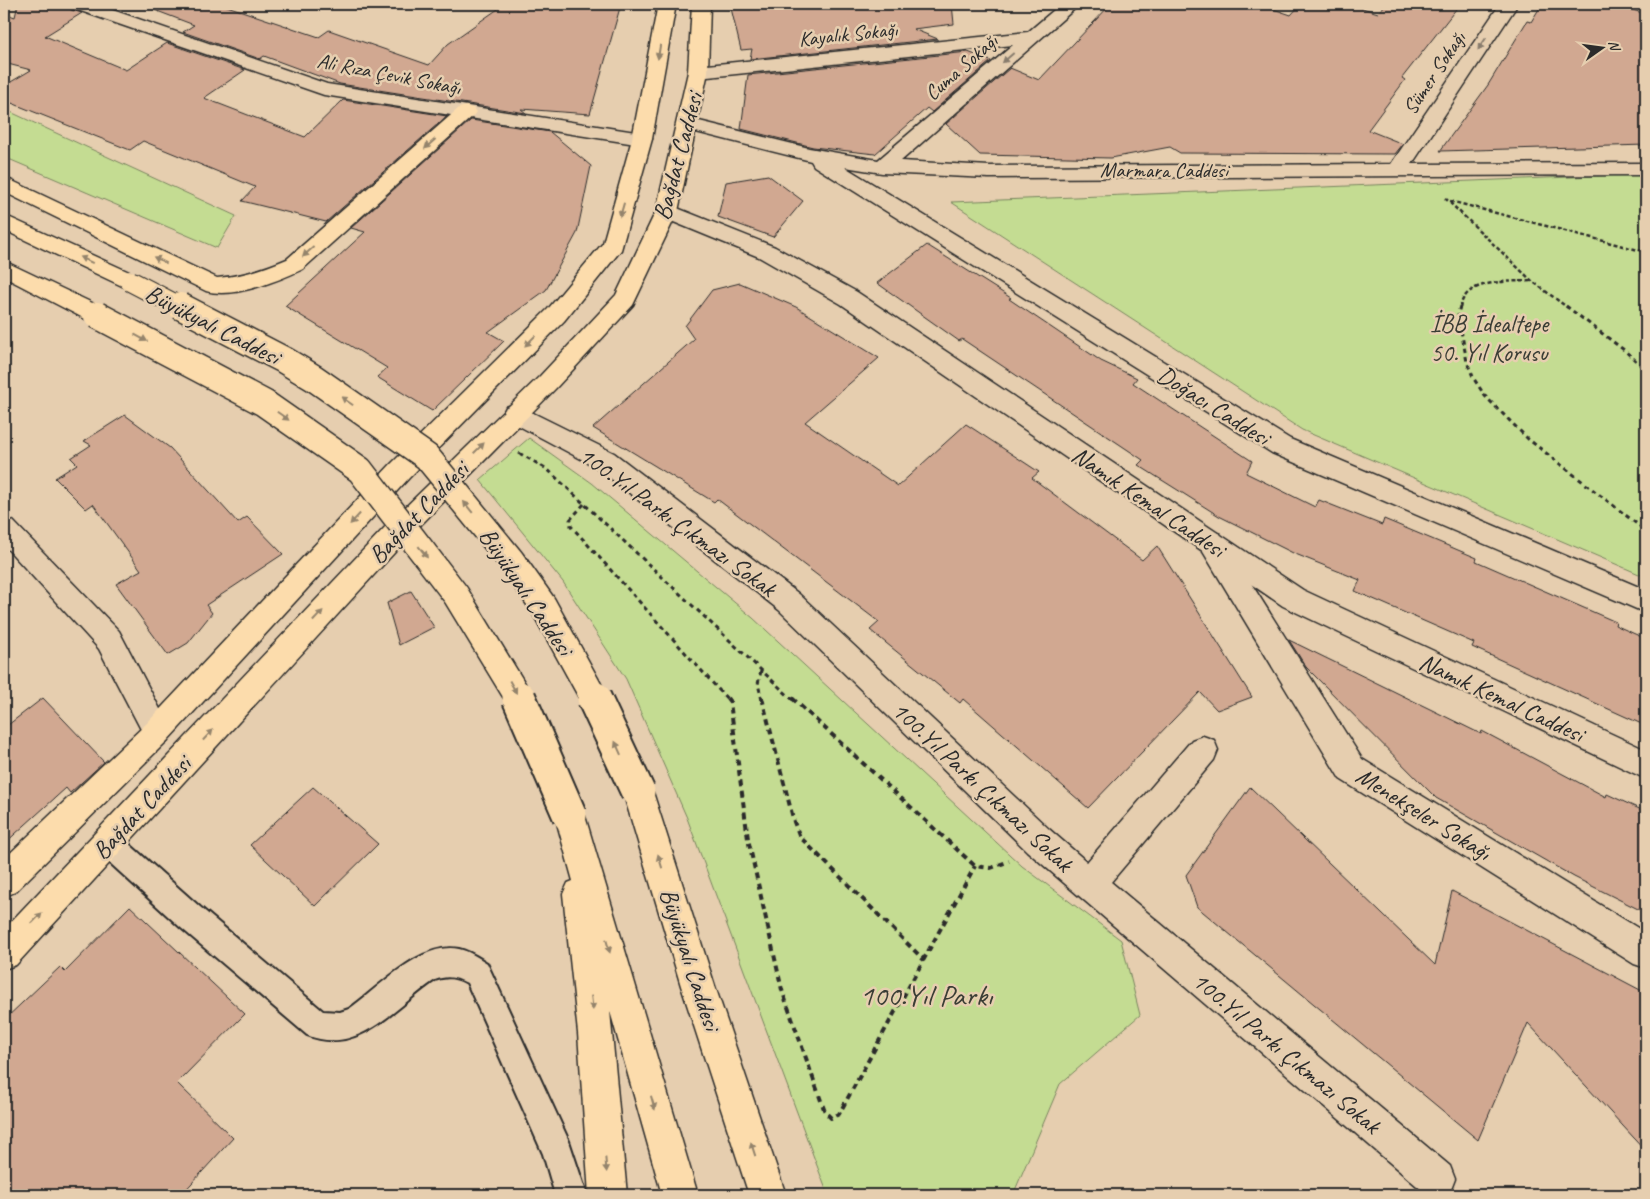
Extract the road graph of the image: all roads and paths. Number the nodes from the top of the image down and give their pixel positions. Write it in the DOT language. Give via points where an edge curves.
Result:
graph roads {
  1 [pos="78,4"];
  2 [pos="667,4"];
  3 [pos="701,4"];
  4 [pos="1071,4"];
  5 [pos="1509,4"];
  6 [pos="1032,37"];
  7 [pos="698,72"];
  8 [pos="466,112"];
  9 [pos="687,124"];
  10 [pos="642,139"];
  11 [pos="809,154"];
  12 [pos="882,167"];
  13 [pos="1646,168"];
  14 [pos="1398,169"];
  15 [pos="4,184"];
  16 [pos="1449,201"];
  17 [pos="667,211"];
  18 [pos="4,222"];
  19 [pos="1646,252"];
  20 [pos="4,268"];
  21 [pos="1532,281"];
  22 [pos="1646,370"];
  23 [pos="515,413"];
  24 [pos="490,437"];
  25 [pos="584,504"];
  26 [pos="4,528"];
  27 [pos="1646,531"];
  28 [pos="1211,542"];
  29 [pos="1646,602"];
  30 [pos="761,670"];
  31 [pos="157,732"];
  32 [pos="1203,750"];
  33 [pos="1646,765"];
  34 [pos="570,816"];
  35 [pos="1038,840"];
  36 [pos="108,843"];
  37 [pos="975,866"];
  38 [pos="4,881"];
  39 [pos="1089,884"];
  40 [pos="1646,952"];
  41 [pos="4,953"];
  42 [pos="924,960"];
  43 [pos="1437,1180"];
  44 [pos="571,1195"];
  45 [pos="608,1195"];
  46 [pos="680,1195"];
  47 [pos="768,1195"];
  1 -- 8 [label="street, Ali Rıza Çevik Sokağı" via="324,89"];
  2 -- 10 [label="main road, Bağdat Caddesi, one-way"];
  3 -- 7 [label="main road, Bağdat Caddesi"];
  4 -- 6 [label="street, Cuma Sokağı"];
  5 -- 14 [label="street, Sümer Sokağı, one-way"];
  6 -- 7 [label="street, Kayalık Sokağı"];
  6 -- 12 [label="street, Cuma Sokağı, one-way"];
  7 -- 9 [label="main road, Bağdat Caddesi"];
  8 -- 10 [label="street, Ali Rıza Çevik Sokağı"];
  8 -- 15 [label="main road, one-way" via="295,264 239,284 214,286"];
  9 -- 11 [label="street, Marmara Caddesi"];
  9 -- 17 [label="main road, Bağdat Caddesi"];
  10 -- 31 [label="main road, Bağdat Caddesi, one-way" via="613,245 562,307 400,471"];
  11 -- 12 [label="street, Marmara Caddesi"];
  11 -- 29 [label="street, Doğacı Caddesi" via="1281,446"];
  12 -- 14 [label="street, Marmara Caddesi" via="989,172"];
  13 -- 14 [label="street, Marmara Caddesi"];
  14 -- 16 [label="path"];
  16 -- 19 [label="path"];
  16 -- 21 [label="path"];
  17 -- 23 [label="main road, Bağdat Caddesi" via="625,299"];
  17 -- 28 [label="street, Namık Kemal Caddesi" via="767,252 849,298"];
  47 -- 18 [label="main road, Büyükyalı Caddesi, one-way, bridge" via="638,792 606,720 543,605 511,560 427,457 307,374 130,281"];
  20 -- 34 [label="main road, Büyükyalı Caddesi, one-way, bridge" via="264,403 360,470 456,595 515,689"];
  21 -- 22 [label="path"];
  21 -- 27 [label="path" via="1482,285 1467,291 1460,302 1457,317 1464,355 1473,378 1510,424"];
  23 -- 24 [label="main road, Bağdat Caddesi"];
  23 -- 35 [label="street, 100.Yıl Parkı Çıkmazı Sokak" via="604,460 789,602"];
  24 -- 25 [label="path" via="547,469"];
  36 -- 24 [label="main road, Bağdat Caddesi, one-way" via="396,533"];
  25 -- 30 [label="path"];
  25 -- 42 [label="path" via="570,520 571,526 730,702 748,839 782,990 825,1112 831,1118 838,1114"];
  26 -- 31 [label="street" via="109,640"];
  28 -- 33 [label="street, Namık Kemal Caddesi" via="1294,598"];
  28 -- 40 [label="street, Menekşeler Sokağı" via="1351,769"];
  30 -- 37 [label="path"];
  30 -- 42 [label="path" via="758,684 800,837"];
  31 -- 38 [label="main road, Bağdat Caddesi"];
  32 -- 39 [label="street"];
  34 -- 45 [label="main road, one-way" via="595,1033"];
  34 -- 46 [label="main road, Büyükyalı Caddesi, one-way"];
  35 -- 37 [label="path" via="1006,863 991,868"];
  35 -- 39 [label="street, 100.Yıl Parkı Çıkmazı Sokak"];
  41 -- 36 [label="main road, Bağdat Caddesi, one-way"];
  36 -- 44 [label="lane" via="190,918 317,1025 344,1026 363,1018 430,966 457,961 468,965 477,973 558,1152"];
  37 -- 42 [label="path"];
  39 -- 43 [label="street, 100.Yıl Parkı Çıkmazı Sokak"];
}
